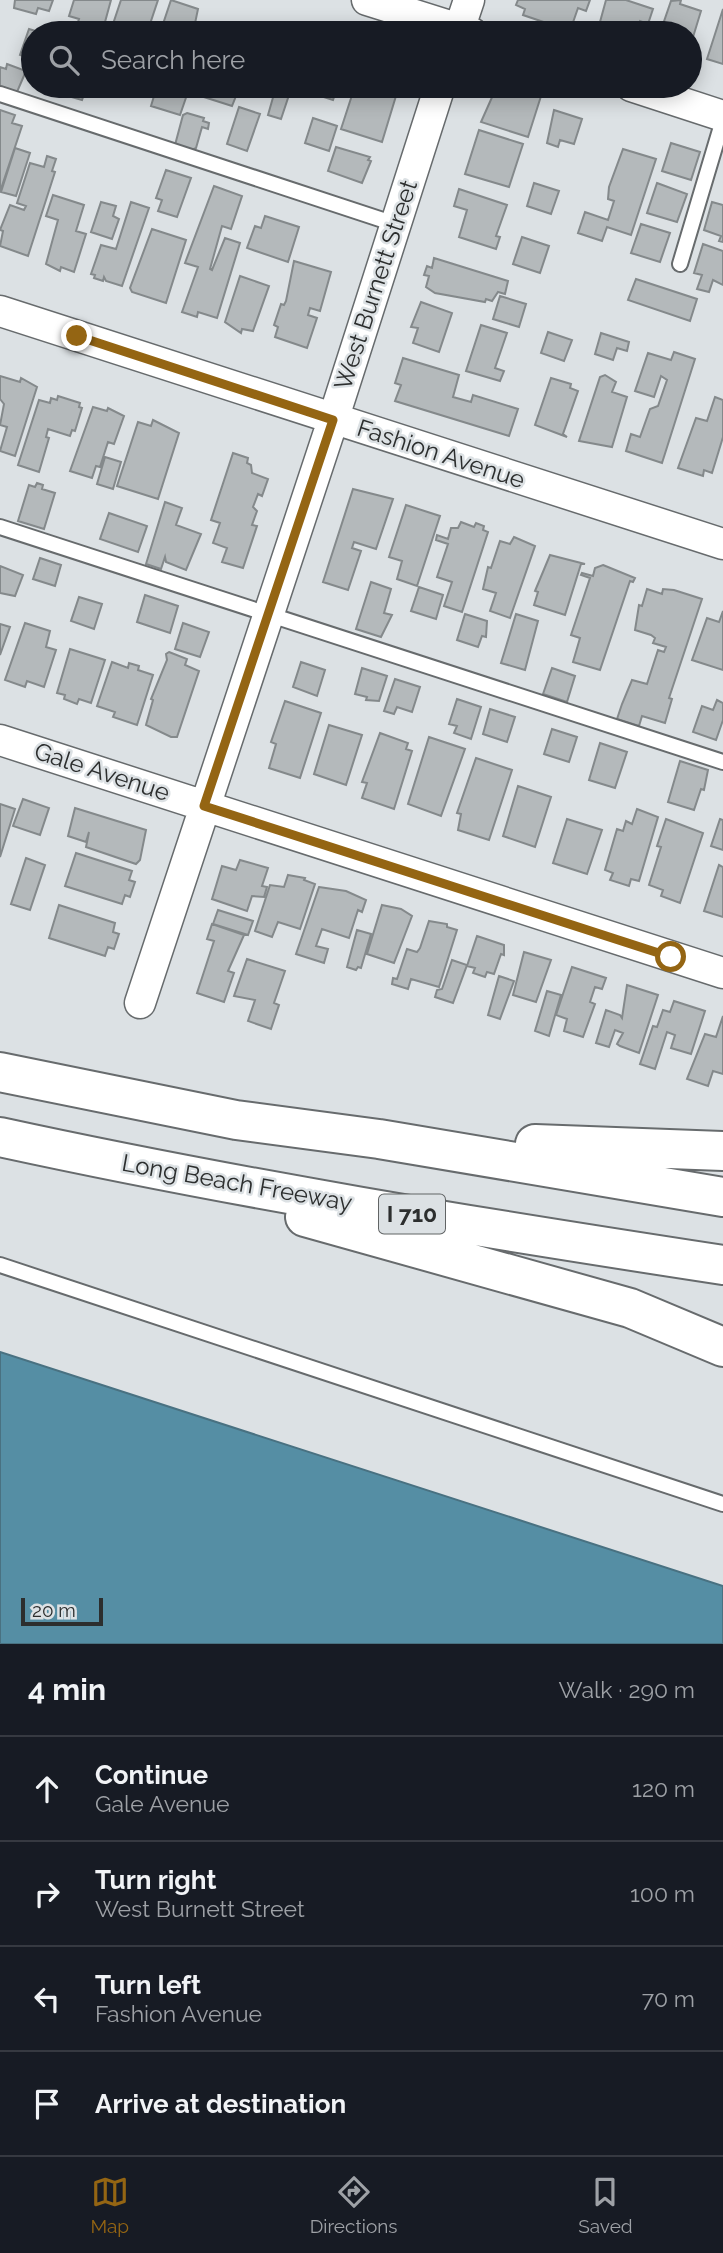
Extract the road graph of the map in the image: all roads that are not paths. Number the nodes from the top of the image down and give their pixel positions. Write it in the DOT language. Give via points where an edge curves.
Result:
graph roads {
  1 [pos="367,0"];
  2 [pos="469,0"];
  3 [pos="430,21"];
  4 [pos="465,21"];
  5 [pos="0,94"];
  6 [pos="436,98"];
  7 [pos="666,98"];
  8 [pos="723,118"];
  9 [pos="395,224"];
  10 [pos="680,264"];
  11 [pos="0,311"];
  12 [pos="333,420"];
  13 [pos="0,527"];
  14 [pos="723,544"];
  15 [pos="267,615"];
  16 [pos="0,740"];
  17 [pos="723,762"];
  18 [pos="204,806"];
  19 [pos="723,974"];
  20 [pos="140,1003"];
  21 [pos="0,1072"];
  22 [pos="0,1137"];
  23 [pos="379,1139"];
  24 [pos="723,1151"];
  25 [pos="102,1159"];
  26 [pos="723,1197"];
  27 [pos="0,1265"];
  28 [pos="723,1265"];
  29 [pos="723,1347"];
  30 [pos="723,1504"];
  1 -- 3 [label="street"];
  2 -- 4 [label="street"];
  5 -- 9 [label="lane"];
  6 -- 9 [label="street, West Burnett Street"];
  7 -- 8 [label="street"];
  8 -- 10 [label="lane"];
  9 -- 12 [label="street, West Burnett Street"];
  11 -- 12 [label="street, Fashion Avenue"];
  12 -- 14 [label="street, Fashion Avenue"];
  12 -- 15 [label="street, West Burnett Street"];
  13 -- 15 [label="lane"];
  15 -- 17 [label="lane"];
  15 -- 18 [label="street, West Burnett Street"];
  16 -- 18 [label="street, Gale Avenue"];
  18 -- 19 [label="street, Gale Avenue"];
  18 -- 20 [label="street, West Burnett Street"];
  21 -- 23 [label="highway" via="236,1120"];
  22 -- 25 [label="highway, Long Beach Freeway / I 710"];
  23 -- 24 [label="highway"];
  23 -- 26 [label="highway"];
  25 -- 28 [label="highway, Long Beach Freeway / I 710"];
  25 -- 29 [label="highway" via="630,1308"];
  27 -- 30 [label="lane"];
}
